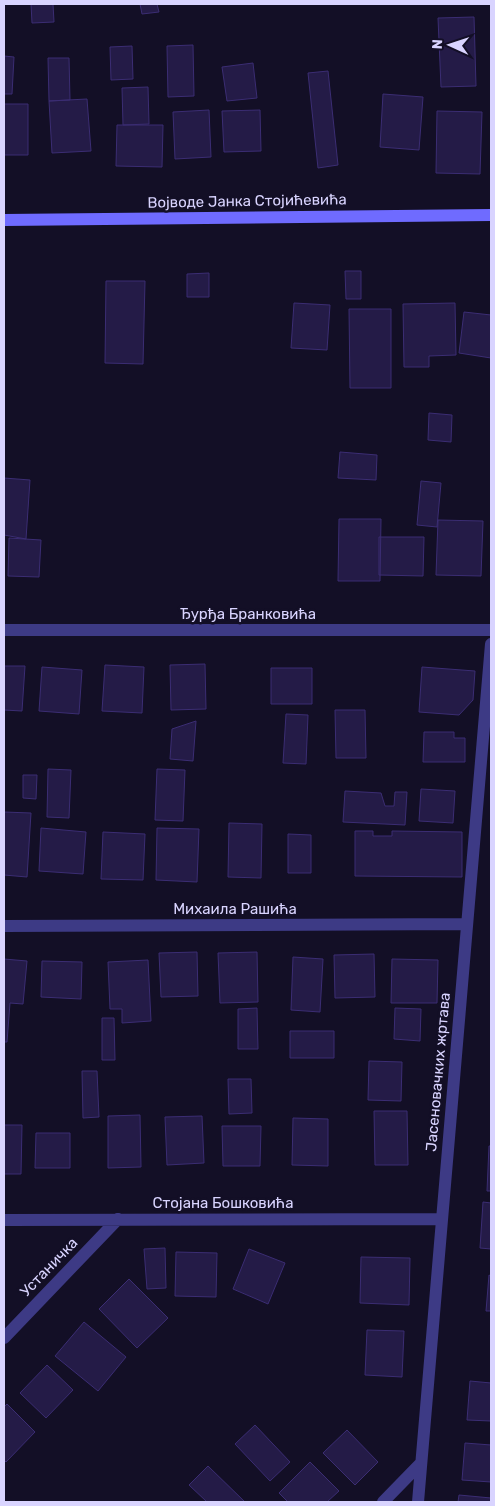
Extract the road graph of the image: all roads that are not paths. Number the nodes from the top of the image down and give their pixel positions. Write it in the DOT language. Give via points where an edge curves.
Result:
graph roads {
  1 [pos="491,215"];
  2 [pos="4,220"];
  3 [pos="4,630"];
  4 [pos="491,630"];
  5 [pos="491,644"];
  6 [pos="467,924"];
  7 [pos="4,926"];
  8 [pos="442,1218"];
  9 [pos="118,1219"];
  10 [pos="4,1220"];
  11 [pos="4,1338"];
  12 [pos="421,1463"];
  13 [pos="383,1502"];
  14 [pos="418,1502"];
  1 -- 2 [label="street, Војводе Јанка Стојићевића"];
  3 -- 4 [label="street, Ђурђа Бранковића"];
  5 -- 6 [label="street, Јасеновачких жртава"];
  6 -- 7 [label="street, Михаила Рашића"];
  6 -- 8 [label="street, Јасеновачких жртава"];
  8 -- 9 [label="street, Стојана Бошковића"];
  8 -- 12 [label="street, Јасеновачких жртава"];
  9 -- 10 [label="street, Стојана Бошковића"];
  9 -- 11 [label="street, Устаничка"];
  12 -- 13 [label="street"];
  12 -- 14 [label="street, Јасеновачких жртава"];
}
